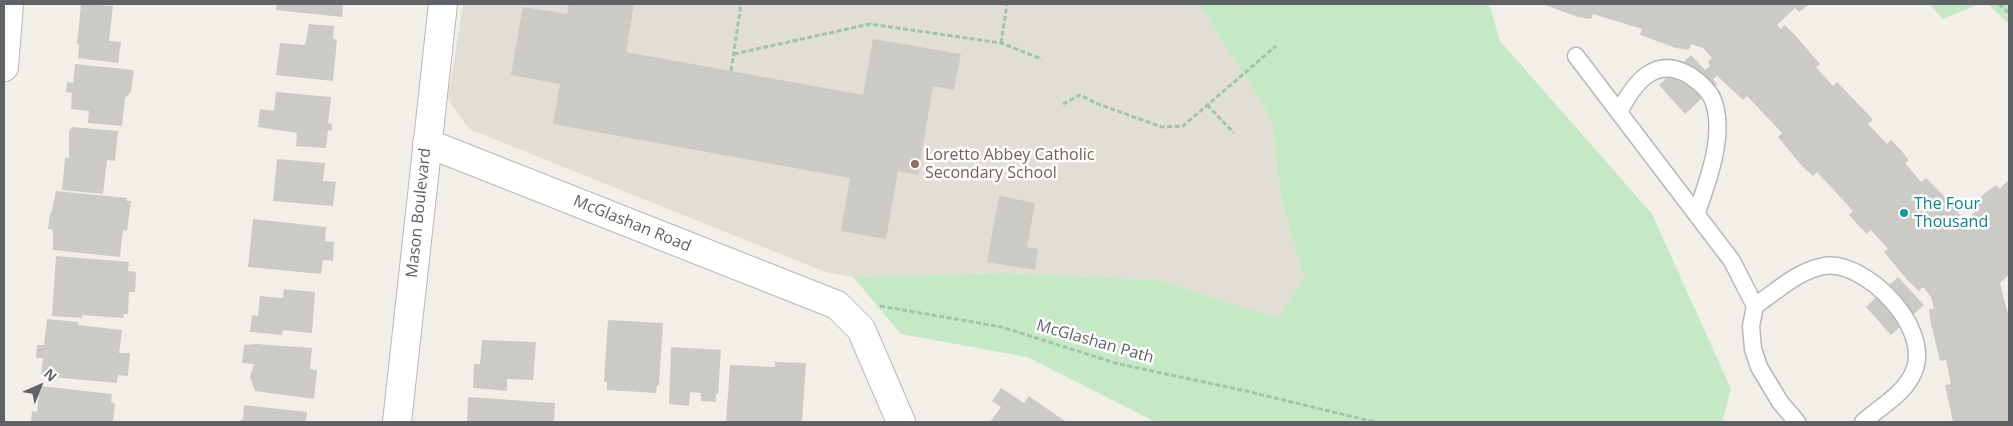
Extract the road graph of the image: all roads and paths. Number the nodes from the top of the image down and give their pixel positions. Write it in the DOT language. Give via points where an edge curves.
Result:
graph roads {
  1 [pos="9,4"];
  2 [pos="443,4"];
  3 [pos="741,4"];
  4 [pos="1008,4"];
  5 [pos="1999,4"];
  6 [pos="2009,13"];
  7 [pos="1001,43"];
  8 [pos="1276,46"];
  9 [pos="734,54"];
  10 [pos="1576,56"];
  11 [pos="1042,59"];
  12 [pos="4,67"];
  13 [pos="732,71"];
  14 [pos="1063,104"];
  15 [pos="1207,105"];
  16 [pos="1619,112"];
  17 [pos="1234,133"];
  18 [pos="426,143"];
  19 [pos="1697,212"];
  20 [pos="837,305"];
  21 [pos="1755,306"];
  22 [pos="397,422"];
  23 [pos="901,422"];
  24 [pos="1375,422"];
  25 [pos="1797,422"];
  26 [pos="1863,422"];
  1 -- 12 [label="street"];
  2 -- 18 [label="street, Mason Boulevard"];
  3 -- 9 [label="path"];
  4 -- 7 [label="path"];
  5 -- 6 [label="path"];
  7 -- 9 [label="path" via="870,24"];
  7 -- 11 [label="path"];
  8 -- 15 [label="path"];
  9 -- 13 [label="path"];
  10 -- 16 [label="lane"];
  14 -- 15 [label="path" via="1080,95 1162,127 1182,126"];
  15 -- 17 [label="path"];
  16 -- 19 [label="lane"];
  16 -- 19 [label="lane" via="1646,76 1663,68 1677,68 1699,81 1713,99 1716,114 1712,170"];
  18 -- 20 [label="street, McGlashan Road"];
  18 -- 22 [label="street, Mason Boulevard"];
  19 -- 21 [label="lane" via="1732,261"];
  20 -- 23 [label="street" via="861,329"];
  20 -- 24 [label="path, McGlashan Path" via="889,307 1002,327 1115,363"];
  21 -- 25 [label="lane" via="1751,326 1759,367 1780,402"];
  21 -- 26 [label="lane" via="1792,279 1811,269 1826,266 1844,268 1891,299 1914,332 1918,360 1914,372 1900,391"];
}
